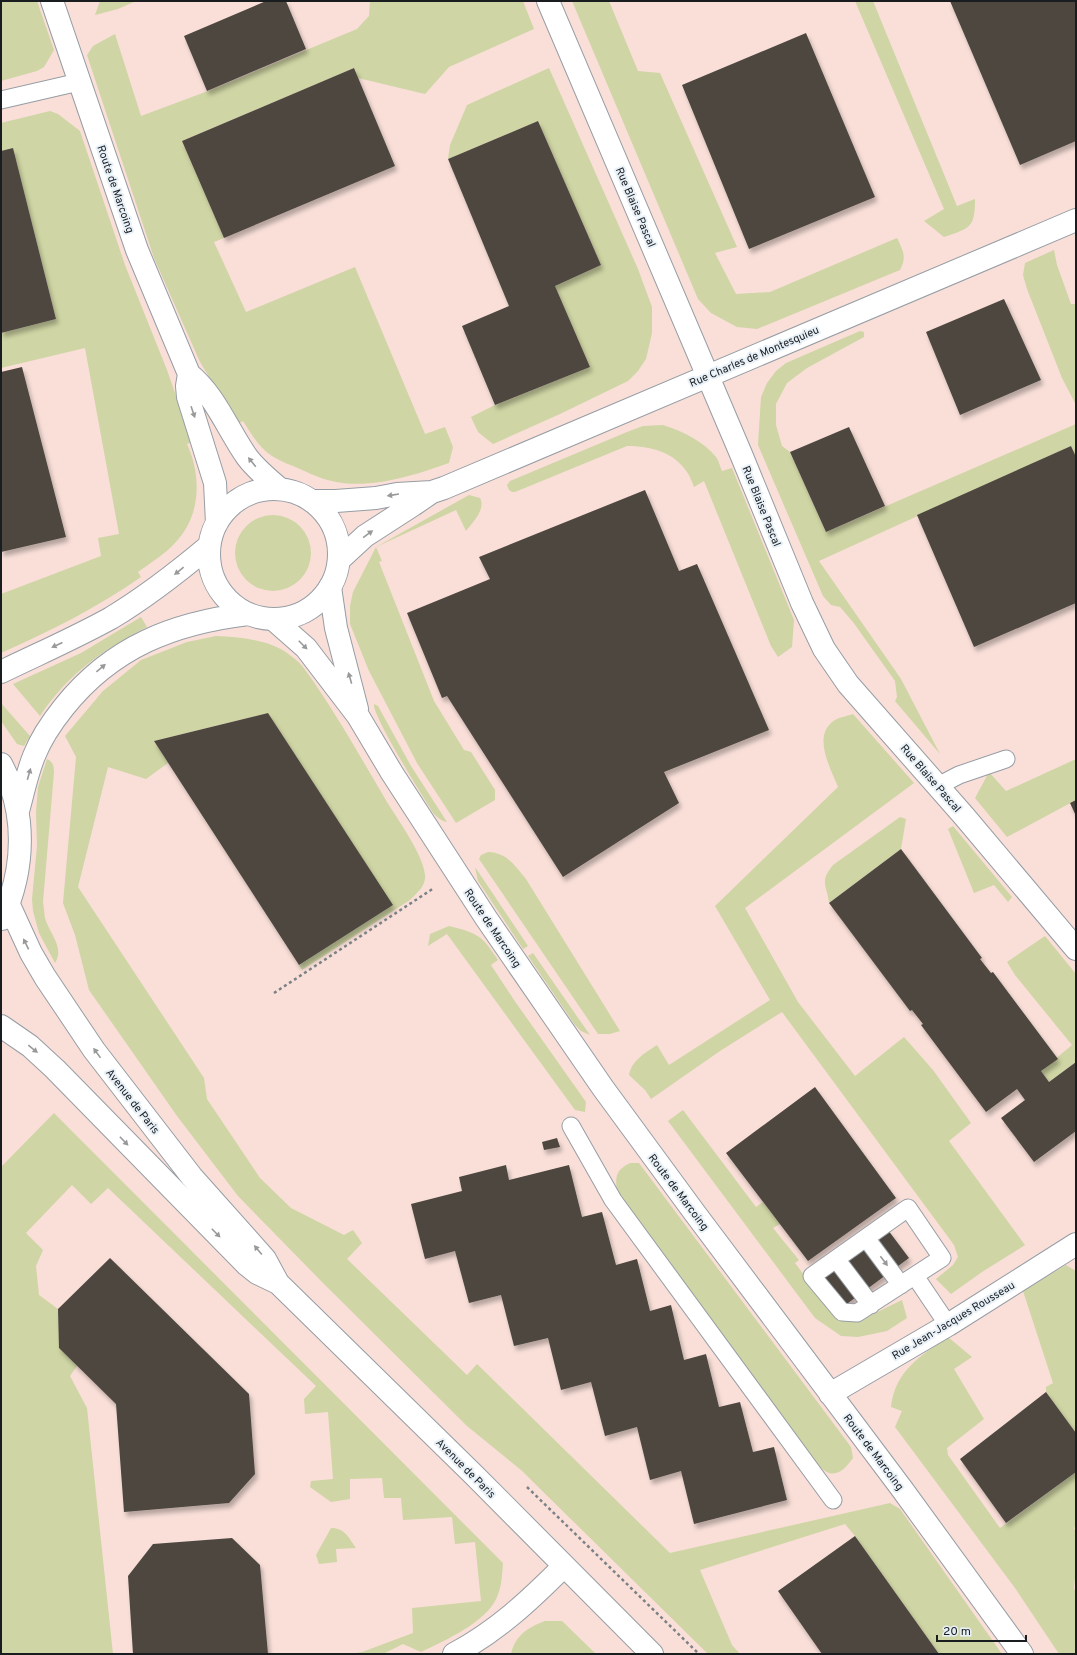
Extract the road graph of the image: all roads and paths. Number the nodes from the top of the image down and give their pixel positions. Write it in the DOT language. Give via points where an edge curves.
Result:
graph roads {
  1 [pos="52,1"];
  2 [pos="548,1"];
  3 [pos="79,82"];
  4 [pos="1,100"];
  5 [pos="1076,220"];
  6 [pos="189,374"];
  7 [pos="707,376"];
  8 [pos="280,489"];
  9 [pos="432,492"];
  10 [pos="312,501"];
  11 [pos="216,523"];
  12 [pos="209,546"];
  13 [pos="339,560"];
  14 [pos="330,587"];
  15 [pos="248,614"];
  16 [pos="273,619"];
  17 [pos="1,672"];
  18 [pos="358,716"];
  19 [pos="1006,759"];
  20 [pos="1,764"];
  21 [pos="938,786"];
  22 [pos="18,811"];
  23 [pos="457,873"];
  24 [pos="5,914"];
  25 [pos="1076,949"];
  26 [pos="274,993"];
  27 [pos="1,1026"];
  28 [pos="571,1126"];
  29 [pos="866,1238"];
  30 [pos="1076,1244"];
  31 [pos="836,1259"];
  32 [pos="908,1280"];
  33 [pos="278,1283"];
  34 [pos="871,1305"];
  35 [pos="948,1325"];
  36 [pos="830,1394"];
  37 [pos="525,1485"];
  38 [pos="833,1500"];
  39 [pos="563,1567"];
  40 [pos="454,1654"];
  41 [pos="652,1654"];
  42 [pos="699,1654"];
  43 [pos="1022,1654"];
  1 -- 3 [label="street, Route de Marcoing"];
  2 -- 7 [label="street, Rue Blaise Pascal"];
  3 -- 4 [label="lane"];
  3 -- 6 [label="street, Route de Marcoing" via="137,250"];
  5 -- 7 [label="street, Rue Charles de Montesquieu"];
  8 -- 6 [label="street, Route de Marcoing, one-way" via="248,458 205,389"];
  6 -- 11 [label="street, Route de Marcoing, one-way" via="188,397 214,484"];
  7 -- 9 [label="street, Rue Charles de Montesquieu"];
  7 -- 21 [label="street, Rue Blaise Pascal" via="799,596 824,649 848,684"];
  8 -- 10 [label="street" via="297,493"];
  8 -- 11 [label="street" via="261,490 244,496 228,508"];
  9 -- 10 [label="street, Rue Charles de Montesquieu, one-way"];
  13 -- 9 [label="street, Rue Charles de Montesquieu, one-way" via="365,536"];
  10 -- 13 [label="street" via="324,512 333,527 338,543"];
  11 -- 12 [label="street"];
  12 -- 15 [label="street" via="209,562 222,593"];
  12 -- 17 [label="street, one-way" via="166,581 122,611"];
  13 -- 14 [label="street"];
  14 -- 16 [label="street" via="319,601 306,611 290,617"];
  18 -- 14 [label="street, Route de Marcoing, one-way" via="336,628"];
  15 -- 16 [label="street"];
  22 -- 15 [label="street, one-way" via="40,743 59,713 91,677 127,651 167,632 222,617"];
  16 -- 18 [label="street, Route de Marcoing, one-way" via="306,648"];
  18 -- 23 [label="street, Route de Marcoing"];
  19 -- 21 [label="lane" via="959,775"];
  20 -- 22 [label="street" via="8,776"];
  21 -- 25 [label="street, Rue Blaise Pascal"];
  22 -- 24 [label="street" via="20,859 16,882"];
  23 -- 26 [label="path"];
  23 -- 36 [label="street, Route de Marcoing" via="514,960 634,1131"];
  33 -- 24 [label="street, Avenue de Paris, one-way" via="265,1259 192,1177 94,1050"];
  27 -- 33 [label="street, Avenue de Paris, one-way" via="30,1046 46,1061 247,1265"];
  28 -- 38 [label="lane" via="613,1200"];
  29 -- 31 [label="lane"];
  29 -- 32 [label="lane, one-way"];
  29 -- 32 [label="lane" via="908,1208 942,1258"];
  30 -- 35 [label="street, Rue Jean-Jacques Rousseau"];
  31 -- 34 [label="lane"];
  31 -- 34 [label="lane" via="812,1276 842,1312 857,1313"];
  32 -- 34 [label="lane"];
  32 -- 35 [label="lane"];
  33 -- 39 [label="street, Avenue de Paris"];
  35 -- 36 [label="street, Rue Jean-Jacques Rousseau"];
  36 -- 43 [label="street, Route de Marcoing"];
  37 -- 42 [label="path"];
  39 -- 40 [label="street" via="502,1624"];
  39 -- 41 [label="street, Avenue de Paris"];
}
